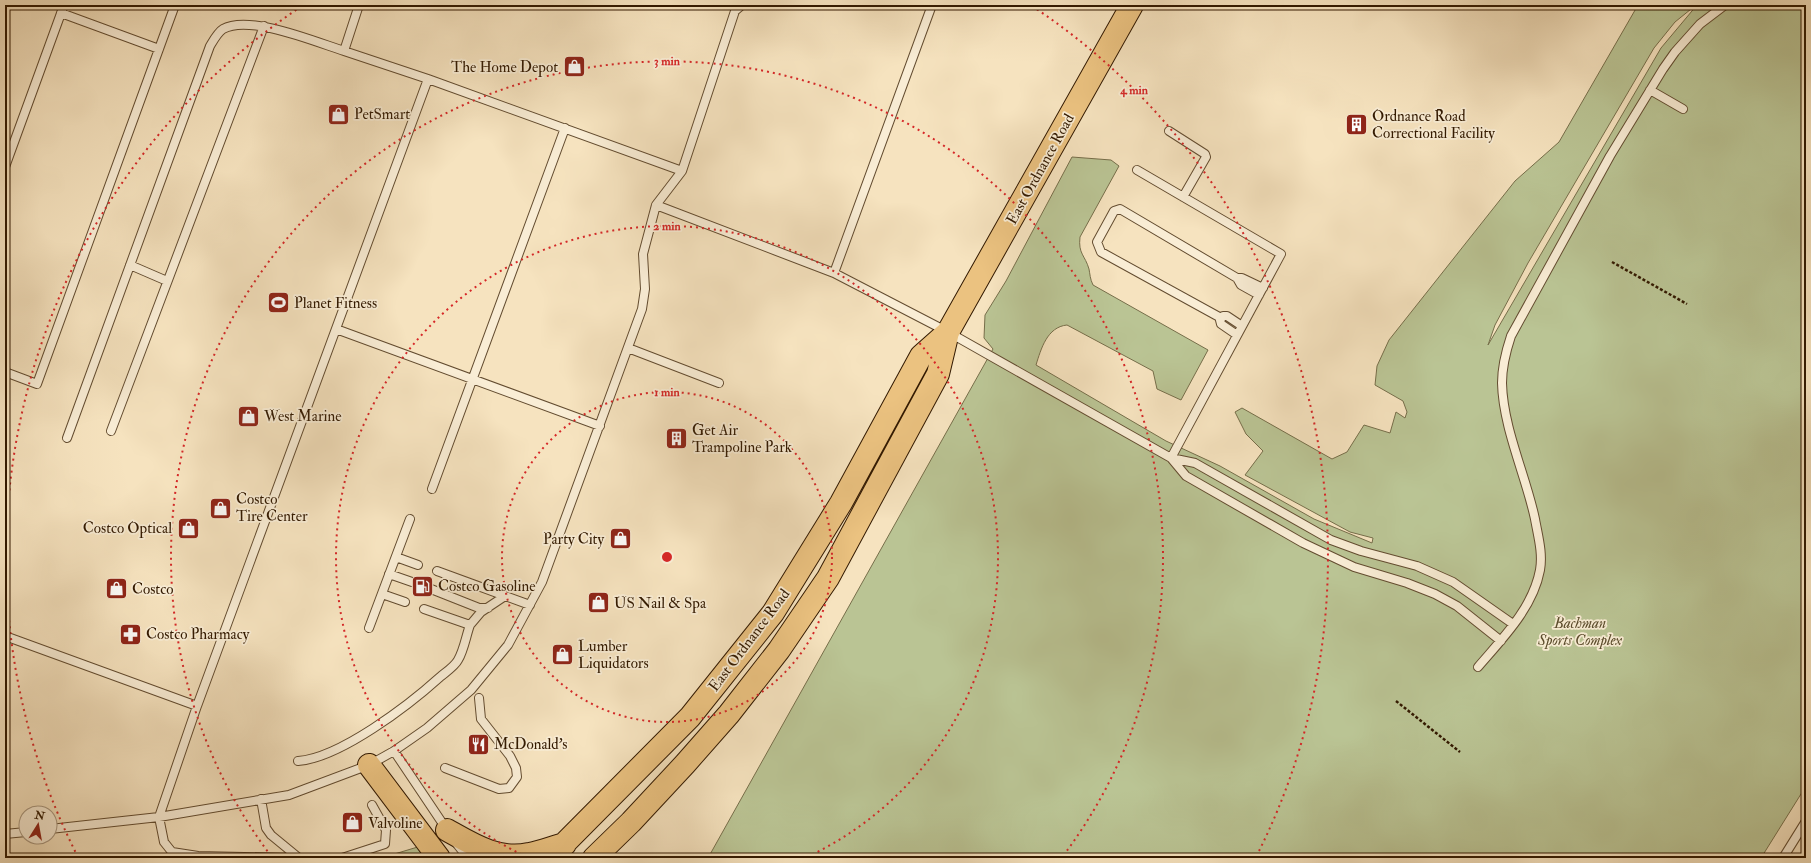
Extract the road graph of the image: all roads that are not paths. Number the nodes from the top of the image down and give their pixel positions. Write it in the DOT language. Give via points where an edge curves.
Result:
graph roads {
  1 [pos="64,5"];
  2 [pos="175,5"];
  3 [pos="359,5"];
  4 [pos="742,5"];
  5 [pos="932,5"];
  6 [pos="1132,5"];
  7 [pos="1725,5"];
  8 [pos="61,13"];
  9 [pos="264,26"];
  10 [pos="159,49"];
  11 [pos="344,51"];
  12 [pos="428,79"];
  13 [pos="1650,90"];
  14 [pos="1683,109"];
  15 [pos="565,128"];
  16 [pos="1169,131"];
  17 [pos="5,167"];
  18 [pos="1137,170"];
  19 [pos="682,171"];
  20 [pos="1183,197"];
  21 [pos="656,205"];
  22 [pos="130,265"];
  23 [pos="834,273"];
  24 [pos="167,281"];
  25 [pos="1261,292"];
  26 [pos="1222,318"];
  27 [pos="1242,326"];
  28 [pos="336,329"];
  29 [pos="948,332"];
  30 [pos="1237,335"];
  31 [pos="628,348"];
  32 [pos="5,372"];
  33 [pos="472,379"];
  34 [pos="719,383"];
  35 [pos="600,426"];
  36 [pos="111,430"];
  37 [pos="67,438"];
  38 [pos="1171,458"];
  39 [pos="432,489"];
  40 [pos="410,519"];
  41 [pos="396,557"];
  42 [pos="418,565"];
  43 [pos="437,571"];
  44 [pos="389,574"];
  45 [pos="412,582"];
  46 [pos="431,589"];
  47 [pos="382,594"];
  48 [pos="505,596"];
  49 [pos="405,602"];
  50 [pos="530,605"];
  51 [pos="488,608"];
  52 [pos="424,609"];
  53 [pos="1513,624"];
  54 [pos="470,625"];
  55 [pos="369,628"];
  56 [pos="5,636"];
  57 [pos="1501,641"];
  58 [pos="1478,667"];
  59 [pos="479,698"];
  60 [pos="197,706"];
  61 [pos="394,751"];
  62 [pos="298,761"];
  63 [pos="369,765"];
  64 [pos="445,768"];
  65 [pos="261,799"];
  66 [pos="372,805"];
  67 [pos="159,817"];
  68 [pos="1806,821"];
  69 [pos="58,828"];
  70 [pos="447,830"];
  71 [pos="18,833"];
  72 [pos="5,834"];
  73 [pos="566,843"];
  74 [pos="299,858"];
  75 [pos="342,858"];
  76 [pos="439,858"];
  77 [pos="468,858"];
  78 [pos="550,858"];
  79 [pos="594,858"];
  80 [pos="1783,858"];
  1 -- 8 [label="lane"];
  2 -- 10 [label="lane"];
  3 -- 11 [label="lane"];
  4 -- 19 [label="lane" via="735,11"];
  5 -- 23 [label="lane"];
  6 -- 29 [label="main road, East Ordnance Road"];
  7 -- 13 [label="lane" via="1688,37 1663,68"];
  8 -- 10 [label="lane"];
  8 -- 17 [label="lane"];
  9 -- 11 [label="lane"];
  9 -- 22 [label="lane" via="241,24 222,29 210,46"];
  9 -- 24 [label="lane"];
  10 -- 32 [label="lane" via="38,384"];
  11 -- 12 [label="lane"];
  12 -- 15 [label="lane"];
  12 -- 28 [label="lane"];
  13 -- 14 [label="lane"];
  13 -- 53 [label="lane" via="1520,317 1506,350 1502,383 1505,408 1533,512 1540,549 1540,571 1524,607"];
  15 -- 19 [label="lane"];
  15 -- 33 [label="lane"];
  16 -- 20 [label="lane" via="1205,154 1206,158"];
  18 -- 20 [label="lane"];
  19 -- 21 [label="lane"];
  20 -- 25 [label="lane" via="1281,254"];
  21 -- 23 [label="lane"];
  21 -- 31 [label="lane" via="643,254 645,289 642,309"];
  22 -- 24 [label="lane"];
  22 -- 37 [label="lane"];
  23 -- 29 [label="lane"];
  24 -- 36 [label="lane"];
  25 -- 26 [label="lane" via="1241,285 1237,278 1120,209 1114,211 1097,242 1101,252"];
  25 -- 27 [label="lane"];
  26 -- 27 [label="lane" via="1227,316"];
  26 -- 30 [label="lane" via="1221,324"];
  27 -- 30 [label="lane"];
  28 -- 33 [label="lane"];
  28 -- 60 [label="lane"];
  29 -- 38 [label="lane"];
  29 -- 73 [label="main road, East Ordnance Road" via="921,356 841,503 773,614 690,717"];
  29 -- 79 [label="main road, East Ordnance Road" via="938,374 828,578 779,650 729,714 631,822"];
  30 -- 38 [label="lane"];
  31 -- 34 [label="lane"];
  31 -- 35 [label="lane"];
  33 -- 35 [label="lane"];
  33 -- 39 [label="lane"];
  35 -- 50 [label="lane" via="542,582"];
  38 -- 53 [label="lane" via="1195,463 1331,540 1442,576 1464,588"];
  38 -- 57 [label="lane" via="1186,476 1298,540 1354,567 1436,594 1457,606"];
  40 -- 41 [label="lane"];
  41 -- 42 [label="lane"];
  41 -- 44 [label="lane"];
  43 -- 48 [label="lane"];
  44 -- 45 [label="lane"];
  44 -- 47 [label="lane"];
  46 -- 51 [label="lane" via="479,608"];
  47 -- 49 [label="lane"];
  47 -- 55 [label="lane"];
  48 -- 50 [label="lane"];
  48 -- 51 [label="lane"];
  50 -- 61 [label="lane" via="508,645 471,690 427,728"];
  51 -- 54 [label="lane"];
  52 -- 54 [label="lane"];
  53 -- 57 [label="lane"];
  54 -- 62 [label="lane" via="458,661 421,694 344,745 310,760"];
  56 -- 60 [label="lane"];
  57 -- 58 [label="lane"];
  59 -- 64 [label="lane" via="482,719 510,756 517,777 509,788 499,789"];
  60 -- 67 [label="lane"];
  61 -- 63 [label="lane"];
  61 -- 70 [label="lane"];
  63 -- 65 [label="lane" via="288,795"];
  63 -- 76 [label="main road"];
  65 -- 67 [label="lane"];
  65 -- 74 [label="lane" via="266,828"];
  66 -- 75 [label="lane" via="386,830 385,844"];
  67 -- 69 [label="lane"];
  67 -- 74 [label="lane" via="164,842 172,852 198,856"];
  68 -- 80 [label="lane"];
  70 -- 73 [label="main road" via="476,847 510,856 528,855"];
  70 -- 77 [label="lane"];
  71 -- 72 [label="lane"];
  73 -- 78 [label="main road, East Ordnance Road"];
}
